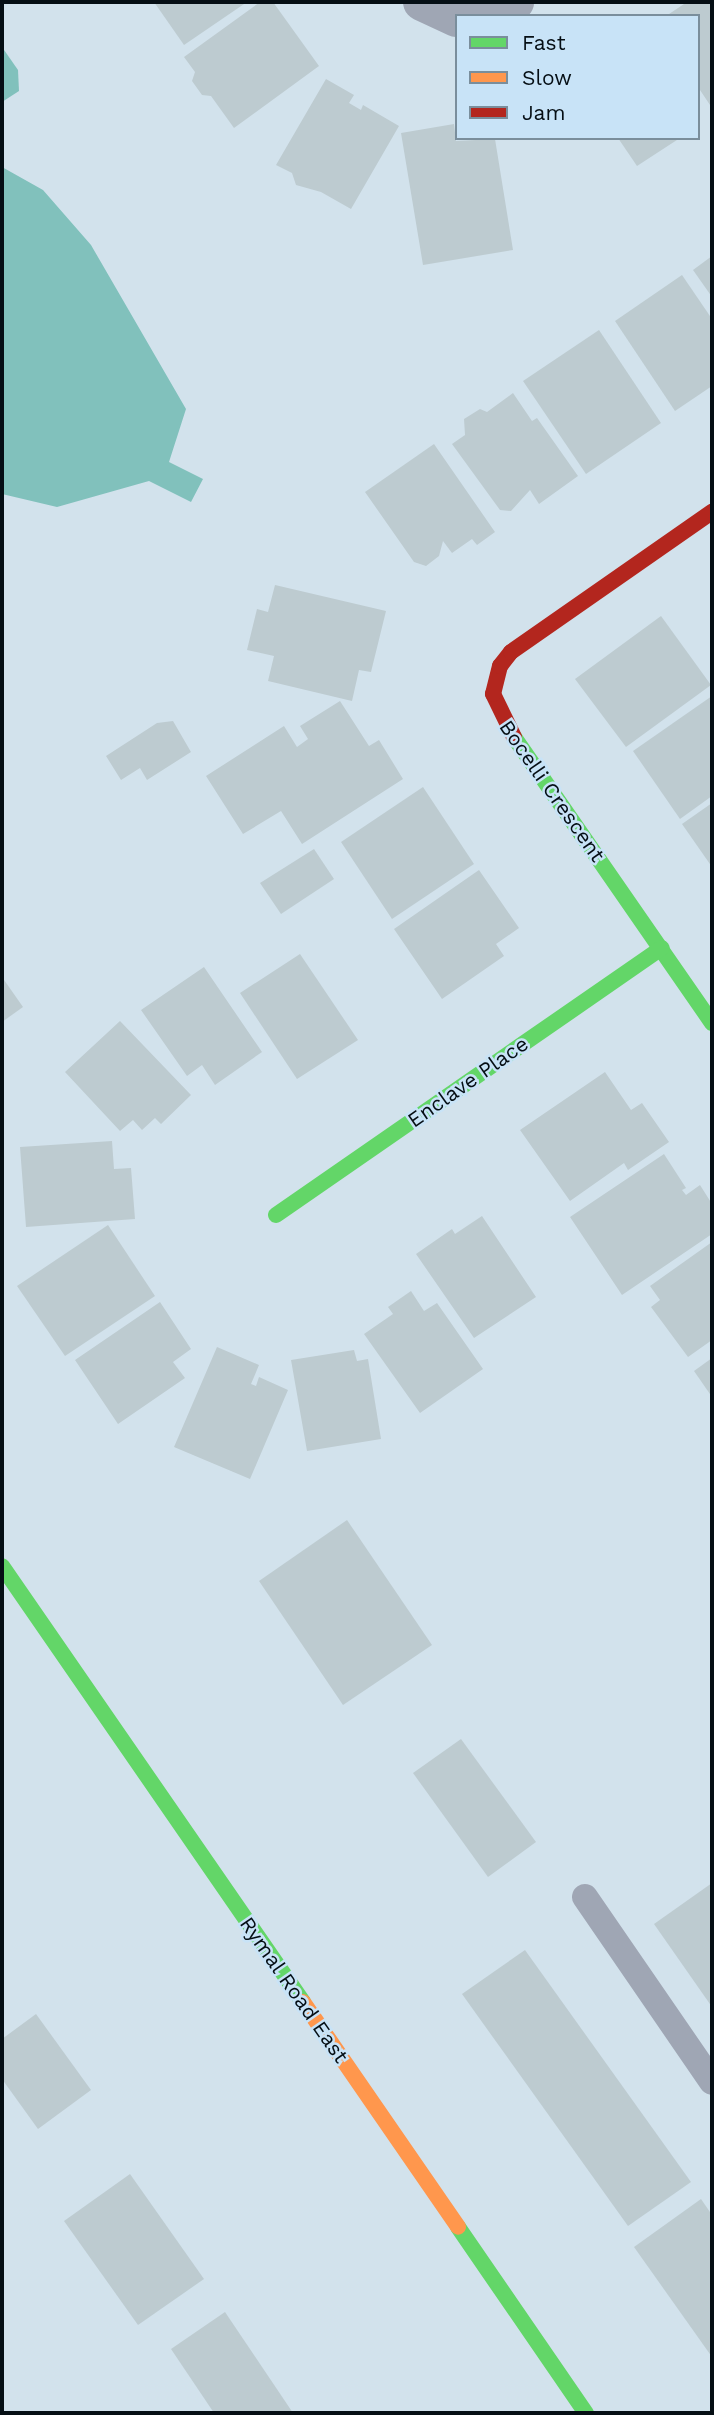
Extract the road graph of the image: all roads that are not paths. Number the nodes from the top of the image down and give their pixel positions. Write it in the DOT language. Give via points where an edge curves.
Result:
graph roads {
  1 [pos="422,2"];
  2 [pos="515,2"];
  3 [pos="487,14"];
  4 [pos="455,17"];
  5 [pos="712,512"];
  6 [pos="661,948"];
  7 [pos="712,1023"];
  8 [pos="276,1215"];
  9 [pos="2,1566"];
  10 [pos="585,1897"];
  11 [pos="712,2082"];
  12 [pos="586,2413"];
  1 -- 4 [label="street"];
  2 -- 3 [label="street"];
  5 -- 6 [label="street, Bocelli Crescent" via="511,652 494,684 494,701 504,723"];
  6 -- 7 [label="street, Bocelli Crescent"];
  6 -- 8 [label="street, Enclave Place"];
  9 -- 12 [label="street, Rymal Road East"];
  10 -- 11 [label="lane"];
}
